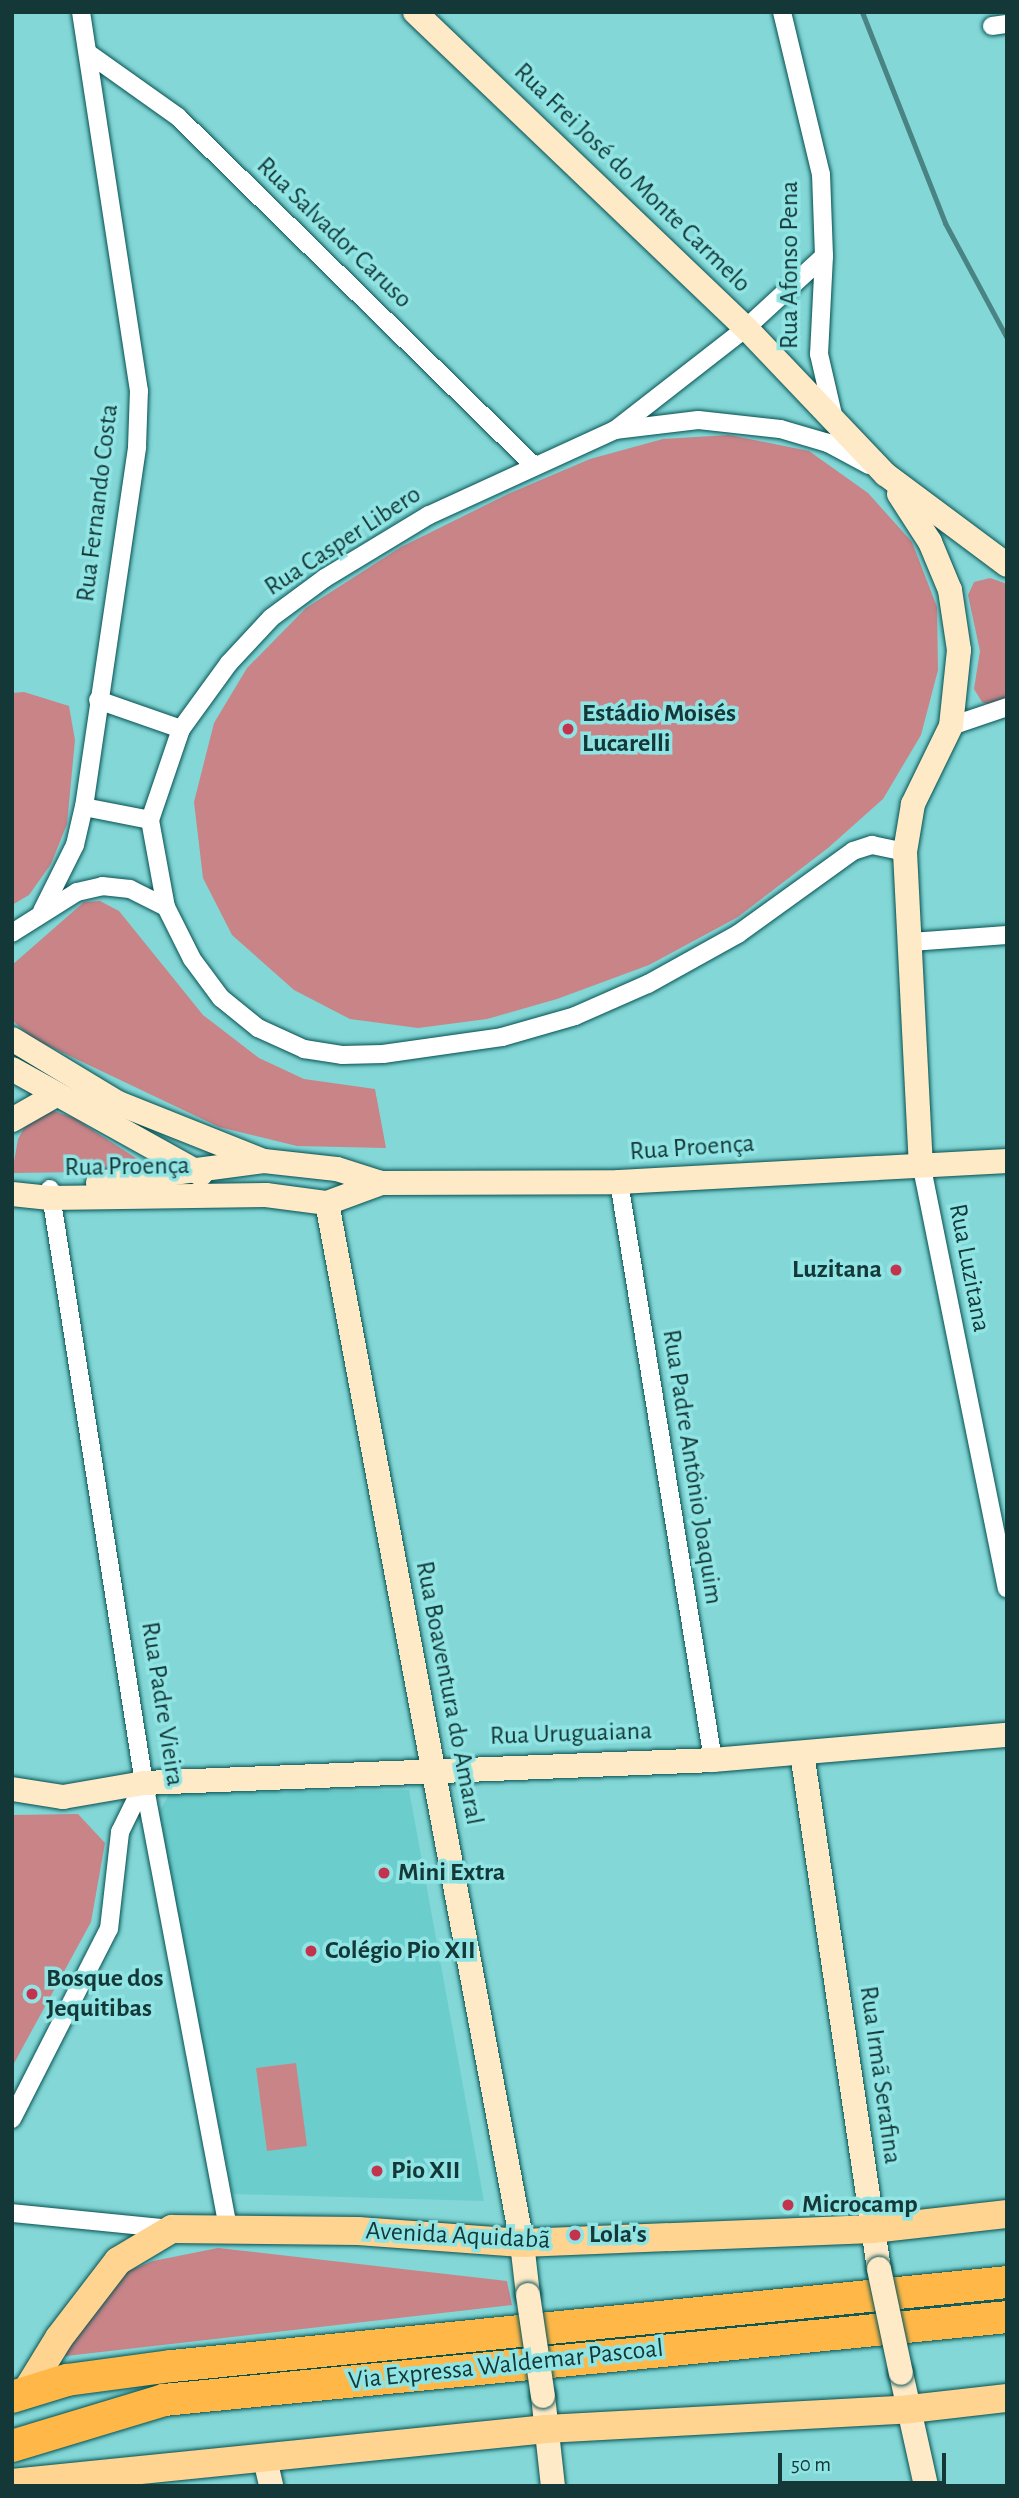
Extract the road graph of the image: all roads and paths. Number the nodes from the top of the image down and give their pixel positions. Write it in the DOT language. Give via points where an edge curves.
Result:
graph roads {
  1 [pos="80,12"];
  2 [pos="415,12"];
  3 [pos="782,13"];
  4 [pos="88,53"];
  5 [pos="824,256"];
  6 [pos="746,328"];
  7 [pos="835,421"];
  8 [pos="614,430"];
  9 [pos="533,464"];
  10 [pos="885,474"];
  11 [pos="1007,565"];
  12 [pos="98,699"];
  13 [pos="1007,707"];
  14 [pos="951,726"];
  15 [pos="181,729"];
  16 [pos="84,807"];
  17 [pos="150,820"];
  18 [pos="905,852"];
  19 [pos="166,907"];
  20 [pos="42,911"];
  21 [pos="12,933"];
  22 [pos="1007,935"];
  23 [pos="911,942"];
  24 [pos="12,1039"];
  25 [pos="12,1069"];
  26 [pos="54,1096"];
  27 [pos="12,1120"];
  28 [pos="264,1161"];
  29 [pos="1007,1161"];
  30 [pos="921,1164"];
  31 [pos="196,1172"];
  32 [pos="619,1182"];
  33 [pos="381,1183"];
  34 [pos="36,1194"];
  35 [pos="266,1195"];
  36 [pos="327,1203"];
  37 [pos="1007,1588"];
  38 [pos="1007,1735"];
  39 [pos="802,1753"];
  40 [pos="712,1760"];
  41 [pos="432,1768"];
  42 [pos="144,1783"];
  43 [pos="12,1788"];
  44 [pos="12,2119"];
  45 [pos="12,2213"];
  46 [pos="1007,2214"];
  47 [pos="228,2228"];
  48 [pos="173,2229"];
  49 [pos="873,2229"];
  50 [pos="522,2243"];
  51 [pos="1007,2282"];
  52 [pos="1007,2317"];
  53 [pos="20,2394"];
  54 [pos="1007,2398"];
  55 [pos="910,2409"];
  56 [pos="546,2429"];
  57 [pos="12,2446"];
  58 [pos="268,2472"];
  59 [pos="12,2483"];
  60 [pos="553,2486"];
  61 [pos="926,2486"];
  1 -- 4 [label="street, Rua Fernando Costa"];
  2 -- 6 [label="main road, Rua Frei José do Monte Carmelo"];
  3 -- 5 [label="street, Rua Afonso Pena" via="821,174"];
  4 -- 9 [label="street, Rua Salvador Caruso" via="178,117"];
  4 -- 12 [label="street, Rua Fernando Costa" via="139,391 137,447"];
  5 -- 6 [label="street, Rua Casper Libero"];
  5 -- 7 [label="street, Rua Afonso Pena" via="819,354"];
  6 -- 7 [label="main road, Rua Frei José do Monte Carmelo"];
  6 -- 8 [label="street, Rua Casper Libero"];
  7 -- 10 [label="main road, Rua Afonso Pena"];
  8 -- 9 [label="street, Rua Casper Libero"];
  8 -- 10 [label="street, Rua Casper Libero" via="698,419 733,421 828,443"];
  9 -- 15 [label="street, Rua Casper Libero" via="429,515 293,602 229,663"];
  10 -- 11 [label="main road, Rua Afonso Pena"];
  10 -- 14 [label="main road" via="930,542 950,590 959,650"];
  12 -- 15 [label="street"];
  12 -- 16 [label="street, Rua Fernando Costa"];
  13 -- 14 [label="street"];
  14 -- 18 [label="main road" via="913,804"];
  15 -- 17 [label="street, Rua Casper Libero"];
  16 -- 17 [label="street"];
  16 -- 20 [label="street, Rua Fernando Costa" via="75,845"];
  17 -- 19 [label="street, Rua Casper Libero"];
  18 -- 19 [label="street, Rua Casper Libero" via="872,845 853,851 738,934 648,984 575,1016 502,1037 383,1054 304,1049 258,1028 221,999 192,959"];
  18 -- 23 [label="main road"];
  19 -- 20 [label="street, Rua Fernando Costa" via="130,889 102,886 77,892"];
  20 -- 21 [label="street, Rua Fernando Costa"];
  22 -- 23 [label="street"];
  23 -- 30 [label="main road"];
  24 -- 28 [label="main road" via="118,1103"];
  25 -- 26 [label="main road"];
  26 -- 27 [label="main road"];
  26 -- 31 [label="main road"];
  28 -- 31 [label="main road, Rua Proença"];
  28 -- 33 [label="main road, Rua Proença" via="337,1169"];
  29 -- 30 [label="main road, Rua Proença"];
  30 -- 32 [label="main road, Rua Proença"];
  30 -- 37 [label="street, Rua Luzitana"];
  31 -- 34 [label="main road, Rua Proença"];
  31 -- 35 [label="main road, Rua Proença"];
  32 -- 33 [label="main road, Rua Proença"];
  32 -- 40 [label="street, Rua Padre Antônio Joaquim"];
  33 -- 36 [label="main road, Rua Proença"];
  34 -- 35 [label="main road, Rua Proença"];
  34 -- 42 [label="street, Rua Padre Vieira"];
  35 -- 36 [label="main road, Rua Proença"];
  36 -- 41 [label="main road, Rua Boaventura do Amaral"];
  38 -- 39 [label="main road, Rua Uruguaiana"];
  39 -- 40 [label="main road, Rua Uruguaiana"];
  39 -- 49 [label="main road, Rua Irmã Serafina"];
  40 -- 41 [label="main road, Rua Uruguaiana"];
  41 -- 42 [label="main road, Rua Uruguaiana"];
  41 -- 50 [label="main road, Rua Boaventura do Amaral"];
  42 -- 43 [label="main road, Rua Uruguaiana" via="63,1797"];
  42 -- 44 [label="street" via="120,1832 109,1928"];
  42 -- 47 [label="street, Rua Padre Vieira"];
  45 -- 48 [label="street"];
  46 -- 49 [label="main road, Avenida Aquidabã"];
  47 -- 48 [label="main road, Avenida Aquidabã"];
  47 -- 50 [label="main road, Avenida Aquidabã"];
  48 -- 53 [label="main road, Avenida Aquidabã" via="118,2261"];
  49 -- 50 [label="main road, Avenida Aquidabã"];
  49 -- 55 [label="main road, Rua Irmã Serafina, bridge"];
  50 -- 56 [label="main road, Rua Boaventura do Amaral, bridge"];
  51 -- 53 [label="highway, Via Expressa Waldemar Pascoal" via="172,2366"];
  52 -- 57 [label="highway, Via Expressa Waldemar Pascoal" via="164,2400"];
  54 -- 55 [label="main road"];
  55 -- 56 [label="main road"];
  55 -- 61 [label="main road, Rua Irmã Serafina"];
  56 -- 58 [label="main road"];
  56 -- 60 [label="main road, Rua Boaventura do Amaral"];
  58 -- 59 [label="main road"];
}
